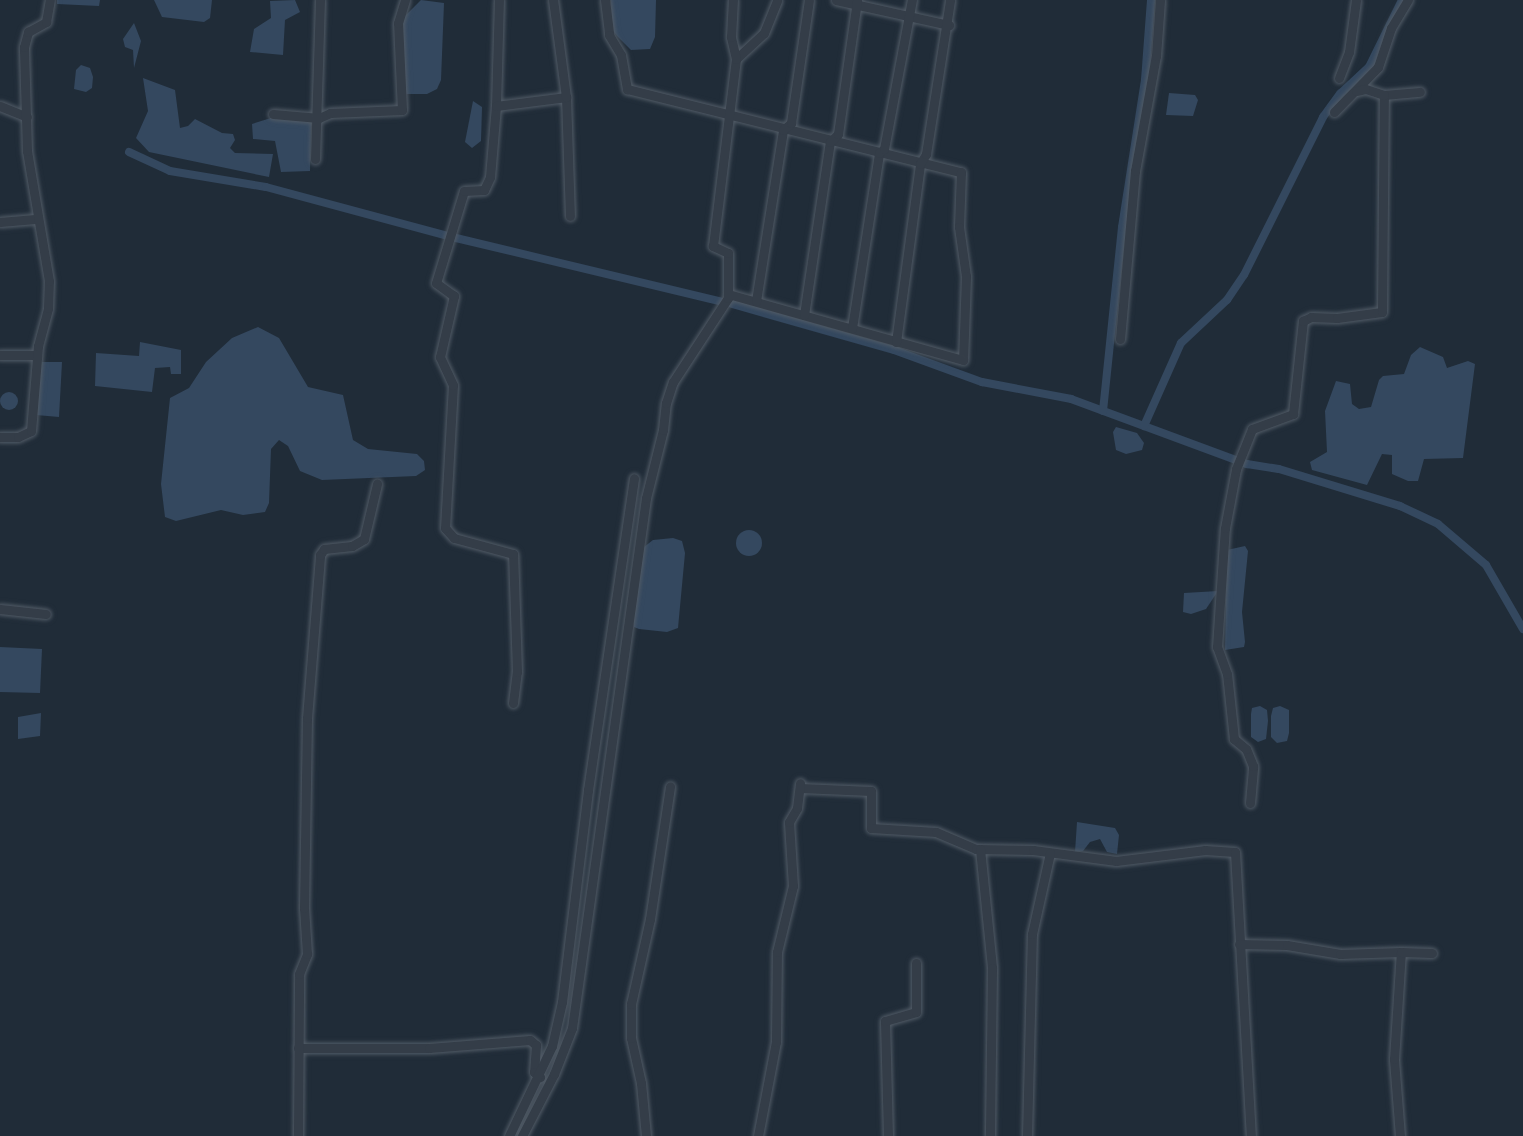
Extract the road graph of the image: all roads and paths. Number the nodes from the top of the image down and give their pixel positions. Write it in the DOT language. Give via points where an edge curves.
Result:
graph roads {
  1 [pos="50,0"];
  2 [pos="320,0"];
  3 [pos="405,0"];
  4 [pos="499,0"];
  5 [pos="553,0"];
  6 [pos="605,0"];
  7 [pos="733,0"];
  8 [pos="777,0"];
  9 [pos="809,0"];
  10 [pos="836,0"];
  11 [pos="912,0"];
  12 [pos="950,0"];
  13 [pos="1160,0"];
  14 [pos="1356,0"];
  15 [pos="1408,0"];
  16 [pos="857,2"];
  17 [pos="909,19"];
  18 [pos="949,26"];
  19 [pos="735,59"];
  20 [pos="1339,78"];
  21 [pos="1356,91"];
  22 [pos="1420,92"];
  23 [pos="1384,95"];
  24 [pos="566,97"];
  25 [pos="0,106"];
  26 [pos="496,106"];
  27 [pos="1334,112"];
  28 [pos="273,114"];
  29 [pos="728,114"];
  30 [pos="27,117"];
  31 [pos="316,118"];
  32 [pos="783,130"];
  33 [pos="830,142"];
  34 [pos="879,153"];
  35 [pos="315,159"];
  36 [pos="920,164"];
  37 [pos="570,216"];
  38 [pos="38,219"];
  39 [pos="0,222"];
  40 [pos="728,294"];
  41 [pos="756,301"];
  42 [pos="804,315"];
  43 [pos="852,328"];
  44 [pos="1120,339"];
  45 [pos="896,342"];
  46 [pos="38,355"];
  47 [pos="0,356"];
  48 [pos="0,437"];
  49 [pos="634,478"];
  50 [pos="377,484"];
  51 [pos="0,609"];
  52 [pos="46,614"];
  53 [pos="513,703"];
  54 [pos="670,786"];
  55 [pos="1250,803"];
  56 [pos="980,849"];
  57 [pos="1050,853"];
  58 [pos="1239,944"];
  59 [pos="1401,952"];
  60 [pos="1432,952"];
  61 [pos="916,963"];
  62 [pos="298,1048"];
  63 [pos="538,1076"];
  64 [pos="550,1083"];
  65 [pos="298,1136"];
  66 [pos="509,1136"];
  67 [pos="522,1136"];
  68 [pos="646,1136"];
  69 [pos="758,1136"];
  70 [pos="888,1136"];
  71 [pos="990,1136"];
  72 [pos="1027,1136"];
  73 [pos="1251,1136"];
  74 [pos="1400,1136"];
  1 -- 30 [label="street" via="46,22 24,37"];
  2 -- 31 [label="street"];
  3 -- 31 [label="street" via="398,23 402,110 330,113"];
  4 -- 26 [label="street"];
  5 -- 24 [label="street"];
  6 -- 29 [label="street" via="609,35 621,55 625,88"];
  7 -- 19 [label="street"];
  8 -- 19 [label="street" via="764,33"];
  9 -- 32 [label="street" via="791,123"];
  10 -- 16 [label="street"];
  11 -- 17 [label="street"];
  12 -- 18 [label="street"];
  13 -- 44 [label="street" via="1156,56 1134,183"];
  14 -- 20 [label="street" via="1349,52"];
  15 -- 21 [label="street" via="1391,28 1378,67"];
  16 -- 17 [label="street"];
  16 -- 33 [label="street" via="838,134"];
  17 -- 18 [label="street"];
  17 -- 34 [label="street" via="884,148"];
  18 -- 36 [label="street" via="925,158"];
  19 -- 29 [label="street"];
  21 -- 23 [label="street" via="1365,88"];
  21 -- 27 [label="street"];
  22 -- 23 [label="street"];
  23 -- 55 [label="street" via="1382,312 1338,318 1306,317 1300,328 1302,350 1293,414 1252,429 1236,469 1223,542 1217,648 1227,674 1232,731 1254,766"];
  24 -- 26 [label="street"];
  24 -- 37 [label="street"];
  25 -- 30 [label="street"];
  26 -- 53 [label="street" via="490,177 484,190 464,190 436,283 454,296 440,357 453,385 445,528 454,538 513,554 517,672"];
  28 -- 31 [label="street"];
  29 -- 32 [label="street"];
  29 -- 40 [label="street" via="712,246 728,253"];
  30 -- 38 [label="street" via="27,151"];
  31 -- 35 [label="street"];
  32 -- 33 [label="street"];
  32 -- 41 [label="street"];
  33 -- 34 [label="street"];
  33 -- 42 [label="street"];
  34 -- 36 [label="street"];
  34 -- 43 [label="street"];
  36 -- 45 [label="street"];
  36 -- 45 [label="street" via="962,172 959,227 966,276 963,360"];
  38 -- 39 [label="street"];
  38 -- 46 [label="street" via="49,297"];
  40 -- 41 [label="street"];
  40 -- 64 [label="street" via="721,313 673,382 666,403 646,498 591,876 577,1000 572,1028"];
  41 -- 42 [label="street"];
  42 -- 43 [label="street"];
  43 -- 45 [label="street"];
  46 -- 47 [label="street"];
  46 -- 48 [label="street" via="31,431 18,437"];
  49 -- 63 [label="street" via="588,790 562,1002 552,1046"];
  50 -- 62 [label="street" via="364,539 352,546 324,549 320,555 308,699 308,843 304,865 307,954 299,974"];
  51 -- 52 [label="street"];
  54 -- 68 [label="street" via="650,919 631,1004 631,1038"];
  56 -- 57 [label="street"];
  56 -- 69 [label="street" via="936,832 871,828 871,791 800,785 797,808 789,822 793,886 778,943 776,1042"];
  56 -- 71 [label="street" via="992,958"];
  57 -- 58 [label="street" via="1116,861 1231,850 1237,857"];
  57 -- 72 [label="street" via="1032,934"];
  58 -- 59 [label="street" via="1287,945 1340,954"];
  58 -- 73 [label="street"];
  59 -- 60 [label="street"];
  59 -- 74 [label="street" via="1394,1059"];
  61 -- 70 [label="street" via="916,1012 885,1021"];
  62 -- 63 [label="street" via="429,1048 530,1040 536,1044 534,1072"];
  62 -- 65 [label="street"];
  63 -- 64 [label="street"];
  63 -- 66 [label="street"];
  64 -- 67 [label="street"];
}
